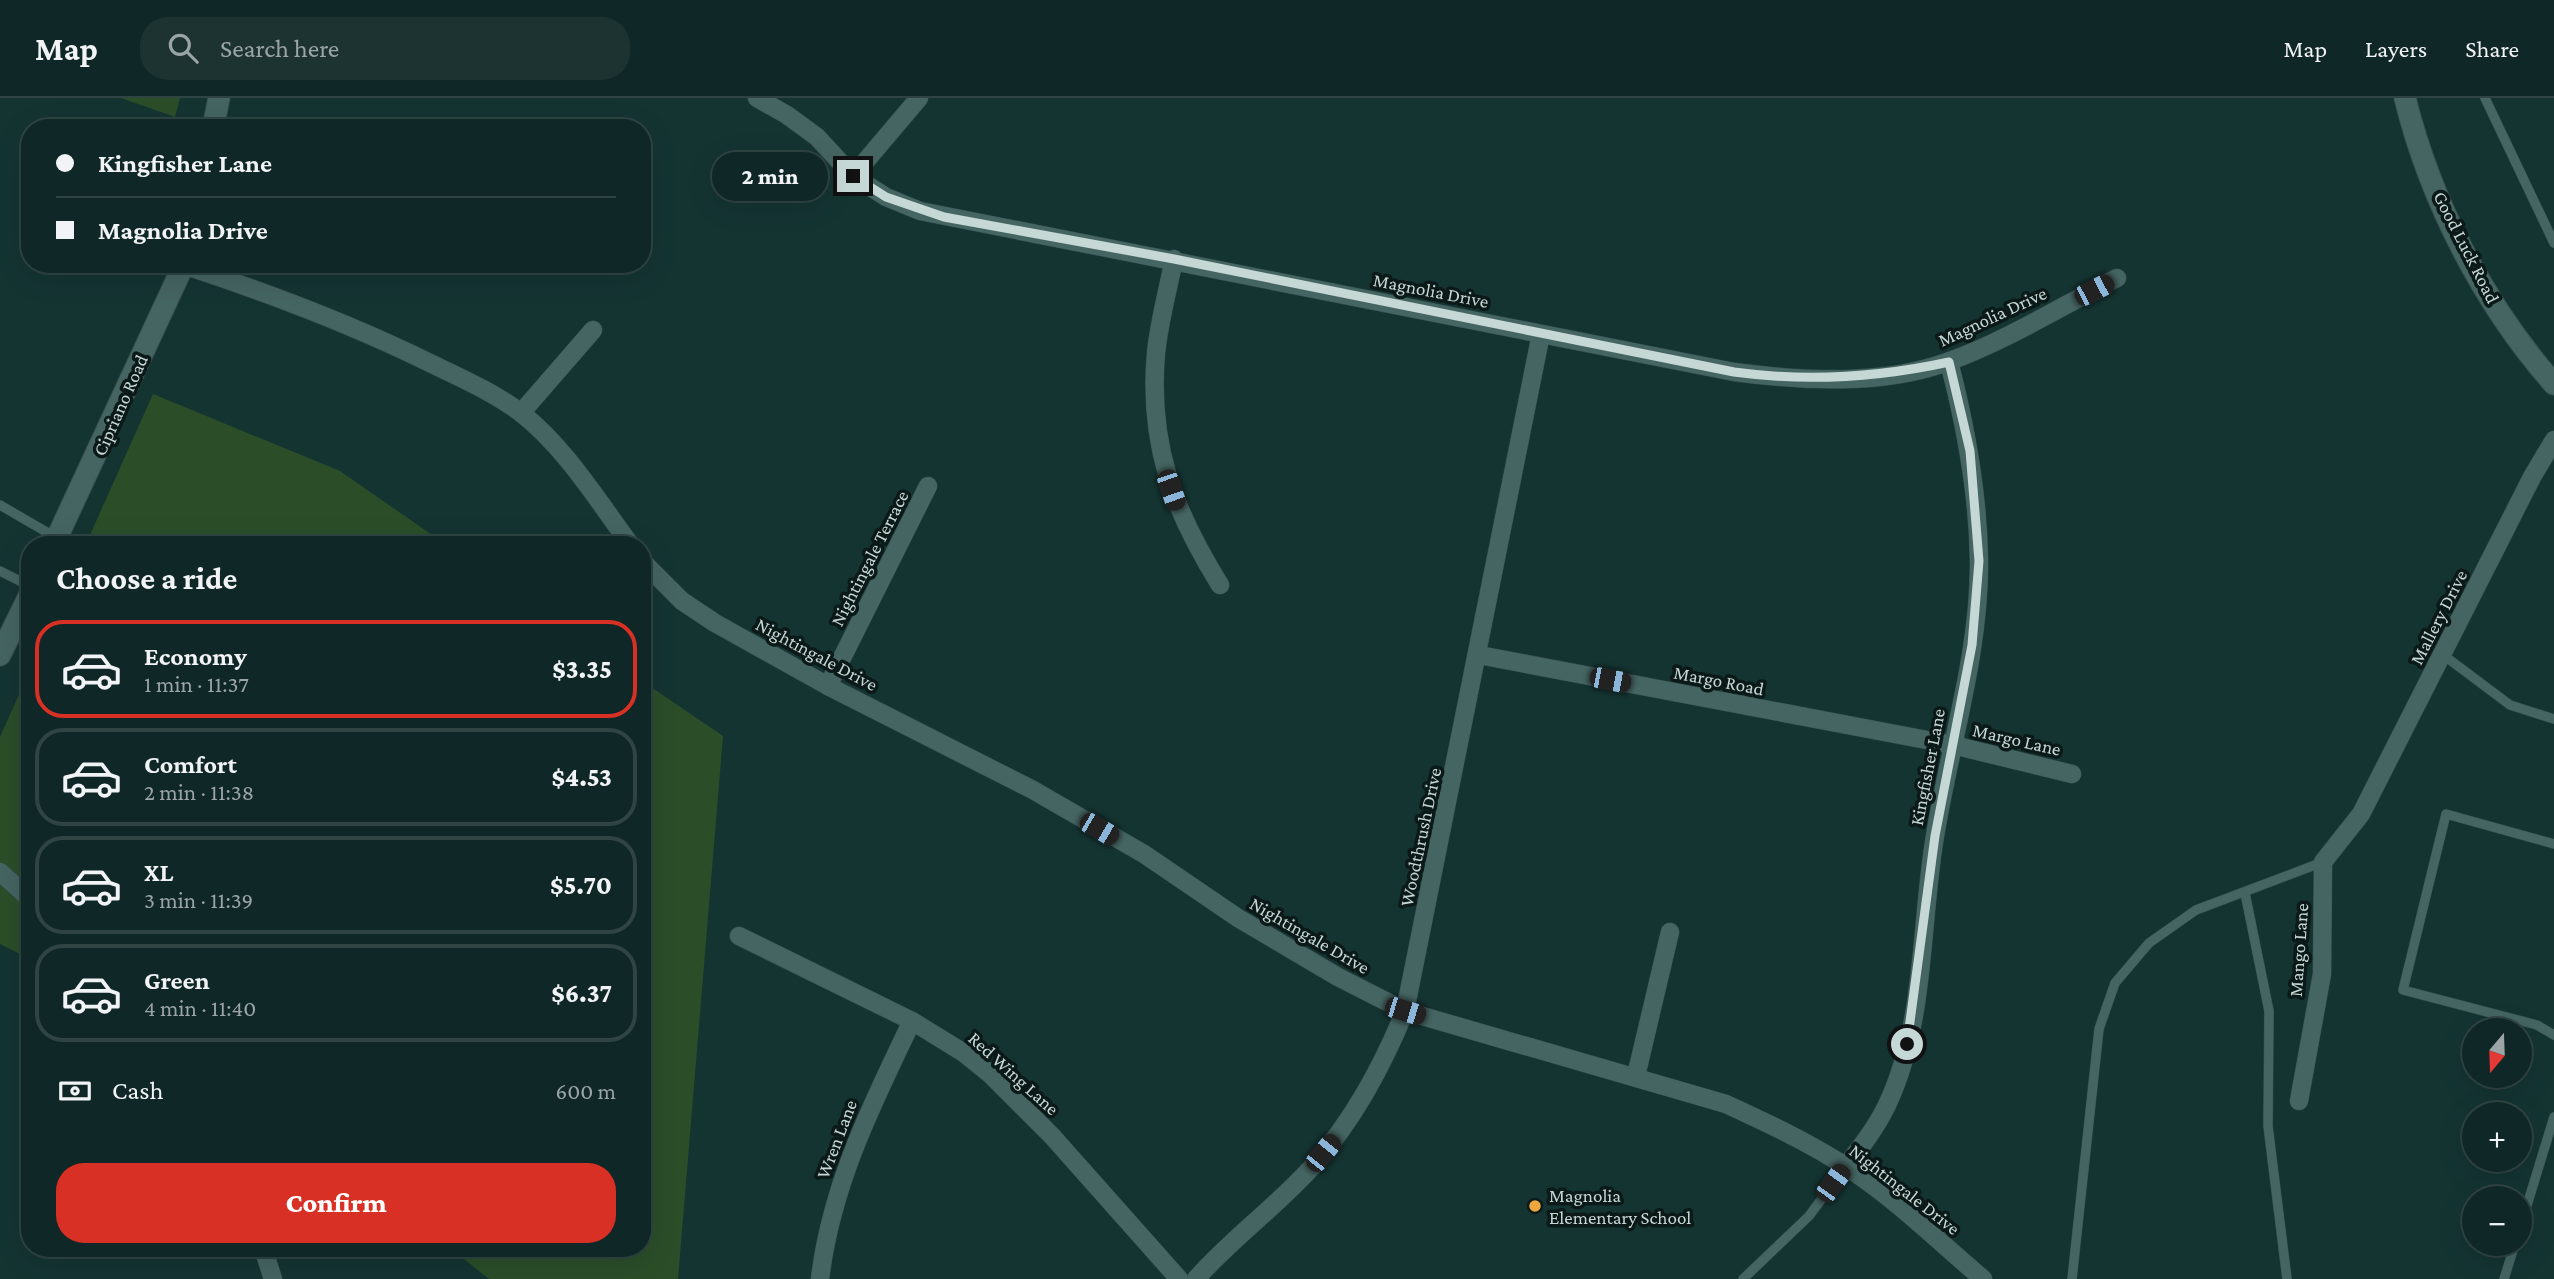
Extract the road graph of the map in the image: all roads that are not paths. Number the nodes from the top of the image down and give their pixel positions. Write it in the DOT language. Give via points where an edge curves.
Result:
graph roads {
  1 [pos="219,98"];
  2 [pos="757,98"];
  3 [pos="919,98"];
  4 [pos="2405,98"];
  5 [pos="2485,98"];
  6 [pos="216,119"];
  7 [pos="853,176"];
  8 [pos="2554,243"];
  9 [pos="1174,259"];
  10 [pos="179,273"];
  11 [pos="206,273"];
  12 [pos="2117,278"];
  13 [pos="593,330"];
  14 [pos="1541,334"];
  15 [pos="1949,362"];
  16 [pos="2554,384"];
  17 [pos="521,413"];
  18 [pos="2554,440"];
  19 [pos="928,486"];
  20 [pos="0,505"];
  21 [pos="47,536"];
  22 [pos="57,536"];
  23 [pos="624,536"];
  24 [pos="651,570"];
  25 [pos="0,571"];
  26 [pos="21,582"];
  27 [pos="1220,585"];
  28 [pos="21,612"];
  29 [pos="2442,654"];
  30 [pos="0,655"];
  31 [pos="1479,655"];
  32 [pos="828,685"];
  33 [pos="2554,719"];
  34 [pos="1952,745"];
  35 [pos="2072,774"];
  36 [pos="2554,844"];
  37 [pos="2323,862"];
  38 [pos="0,872"];
  39 [pos="21,891"];
  40 [pos="2245,893"];
  41 [pos="1670,932"];
  42 [pos="739,936"];
  43 [pos="1405,1011"];
  44 [pos="912,1021"];
  45 [pos="2554,1035"];
  46 [pos="1636,1076"];
  47 [pos="2299,1101"];
  48 [pos="2554,1117"];
  49 [pos="1846,1166"];
  50 [pos="2532,1189"];
  51 [pos="2511,1256"];
  52 [pos="266,1257"];
  53 [pos="273,1279"];
  54 [pos="820,1279"];
  55 [pos="1179,1279"];
  56 [pos="1196,1279"];
  57 [pos="1743,1279"];
  58 [pos="1983,1279"];
  59 [pos="2072,1279"];
  60 [pos="2287,1279"];
  61 [pos="2504,1279"];
  1 -- 6 [label="street"];
  2 -- 7 [label="street, Magnolia Drive" via="817,137"];
  3 -- 7 [label="street"];
  4 -- 16 [label="street, Good Luck Road" via="2455,232 2494,303"];
  5 -- 8 [label="lane"];
  7 -- 9 [label="street, Magnolia Drive" via="920,211"];
  9 -- 14 [label="street, Magnolia Drive"];
  9 -- 27 [label="street" via="1156,351 1157,431 1176,506"];
  10 -- 22 [label="street, Cipriano Road"];
  11 -- 17 [label="street" via="379,338"];
  12 -- 15 [label="street, Magnolia Drive"];
  13 -- 17 [label="street"];
  14 -- 15 [label="street, Magnolia Drive" via="1734,372 1793,378 1871,376"];
  14 -- 31 [label="street, Woodthrush Drive"];
  15 -- 34 [label="street, Kingfisher Lane" via="1970,451 1979,561 1972,645"];
  17 -- 23 [label="street" via="572,466"];
  18 -- 29 [label="street, Mallery Drive"];
  19 -- 32 [label="street, Nightingale Terrace"];
  20 -- 21 [label="lane"];
  24 -- 32 [label="street, Nightingale Drive" via="682,601"];
  25 -- 26 [label="lane"];
  28 -- 30 [label="street"];
  29 -- 33 [label="lane" via="2510,705"];
  29 -- 37 [label="street, Mallery Drive" via="2361,814"];
  31 -- 34 [label="street, Margo Road"];
  31 -- 43 [label="street, Woodthrush Drive"];
  32 -- 43 [label="street, Nightingale Drive" via="1033,790 1144,854 1326,971"];
  34 -- 35 [label="street, Margo Lane"];
  34 -- 49 [label="street, Kingfisher Lane" via="1935,836 1913,1015 1900,1072 1873,1130"];
  36 -- 45 [label="lane" via="2445,814 2403,990 2526,1022"];
  37 -- 40 [label="lane"];
  37 -- 47 [label="street, Mango Lane" via="2322,974"];
  38 -- 39 [label="street"];
  40 -- 59 [label="lane" via="2196,910 2149,943 2115,983 2099,1029"];
  40 -- 60 [label="lane" via="2269,1011 2268,1126"];
  41 -- 46 [label="street"];
  42 -- 44 [label="street, Red Wing Lane"];
  43 -- 46 [label="street, Nightingale Drive"];
  43 -- 56 [label="street, Woodthrush Drive" via="1369,1091 1347,1123 1311,1167"];
  44 -- 54 [label="street, Wren Lane" via="849,1160 831,1215"];
  44 -- 55 [label="street, Red Wing Lane" via="942,1037 990,1074 1052,1136"];
  46 -- 49 [label="street, Nightingale Drive" via="1726,1104"];
  48 -- 50 [label="lane"];
  49 -- 57 [label="lane" via="1809,1216"];
  49 -- 58 [label="street, Nightingale Drive"];
  51 -- 61 [label="lane"];
  52 -- 53 [label="street"];
}
